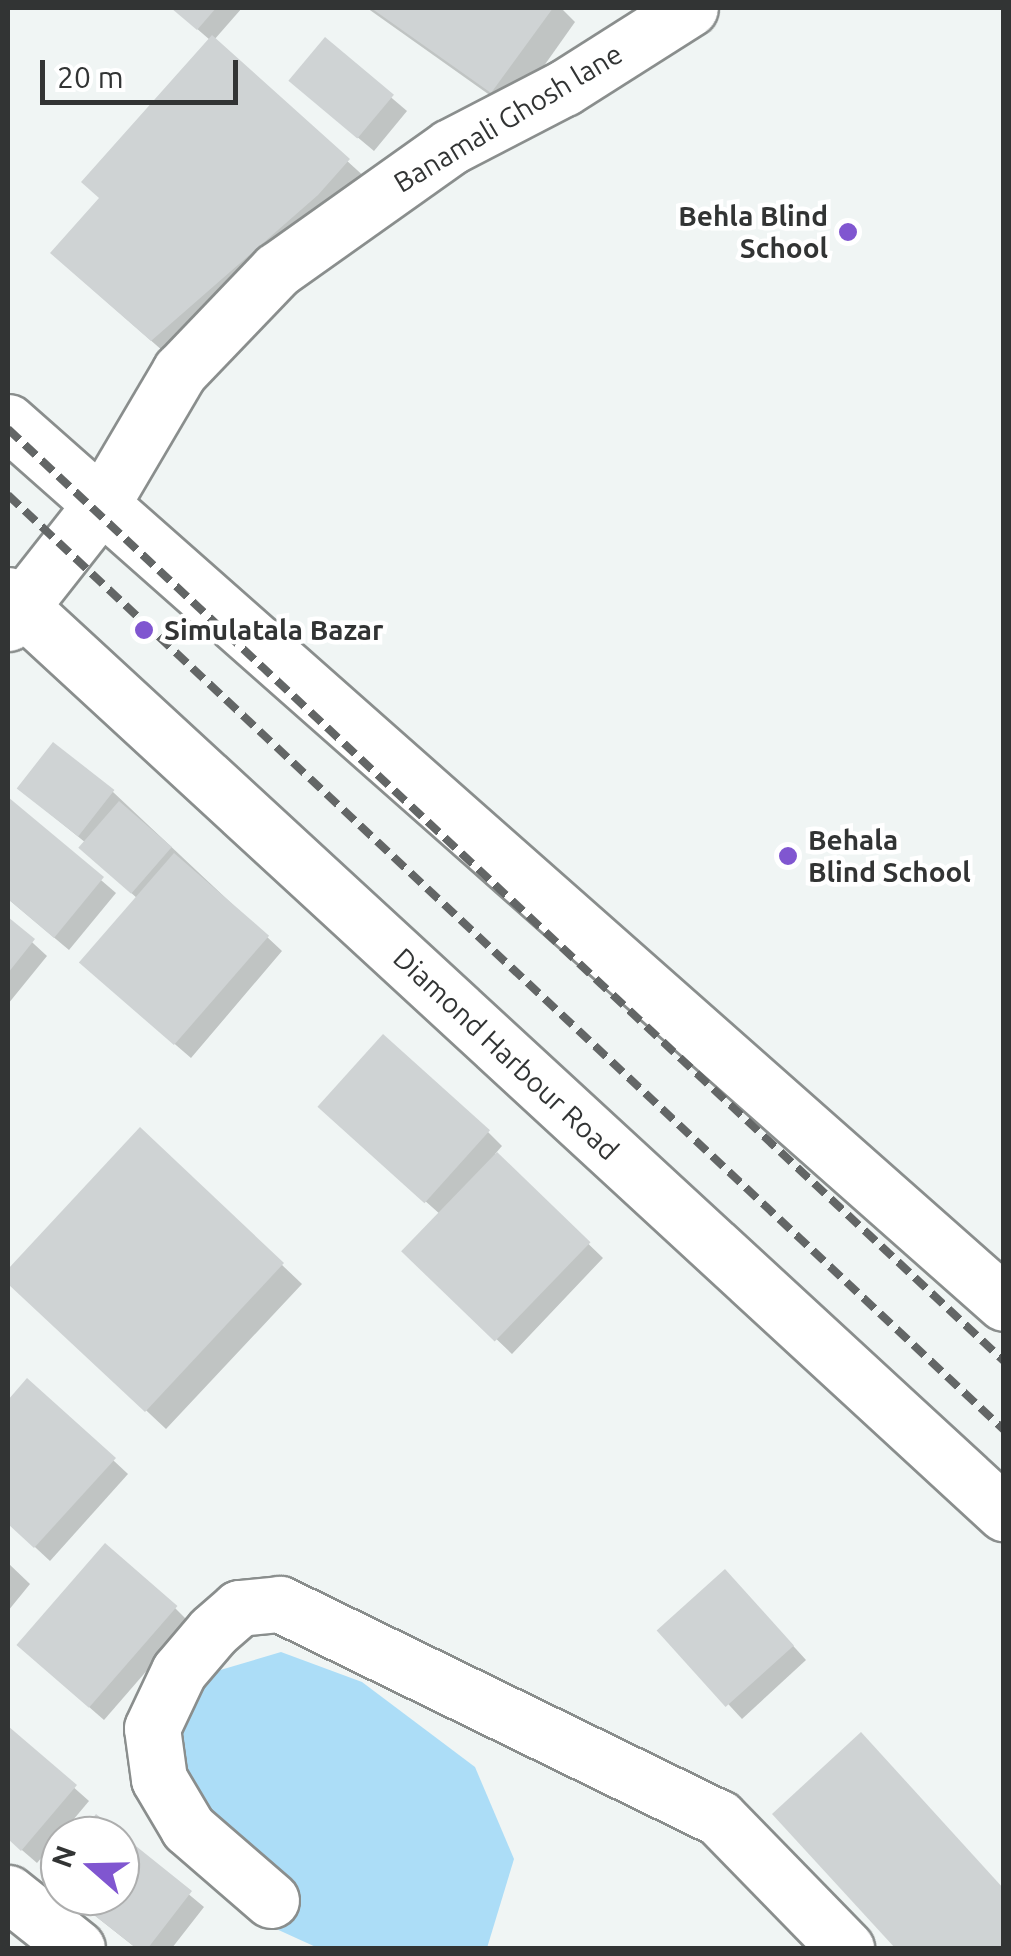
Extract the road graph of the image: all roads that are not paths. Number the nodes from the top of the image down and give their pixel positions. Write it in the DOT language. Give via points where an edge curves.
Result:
graph roads {
  1 [pos="690,8"];
  2 [pos="8,422"];
  3 [pos="101,504"];
  4 [pos="12,609"];
  5 [pos="1004,1303"];
  6 [pos="1004,1513"];
  7 [pos="8,1893"];
  8 [pos="271,1900"];
  9 [pos="77,1948"];
  10 [pos="846,1948"];
  1 -- 3 [label="main road, Banamali Ghosh lane" via="564,88 450,148 277,270 180,371"];
  2 -- 3 [label="main road"];
  3 -- 4 [label="main road, Banamali Ghosh lane"];
  3 -- 5 [label="main road"];
  4 -- 6 [label="main road, Diamond Harbour Road"];
  7 -- 9 [label="main road"];
  8 -- 10 [label="main road" via="188,1828 159,1779 152,1728 179,1671 213,1631 239,1608 280,1604 719,1818"];
}
